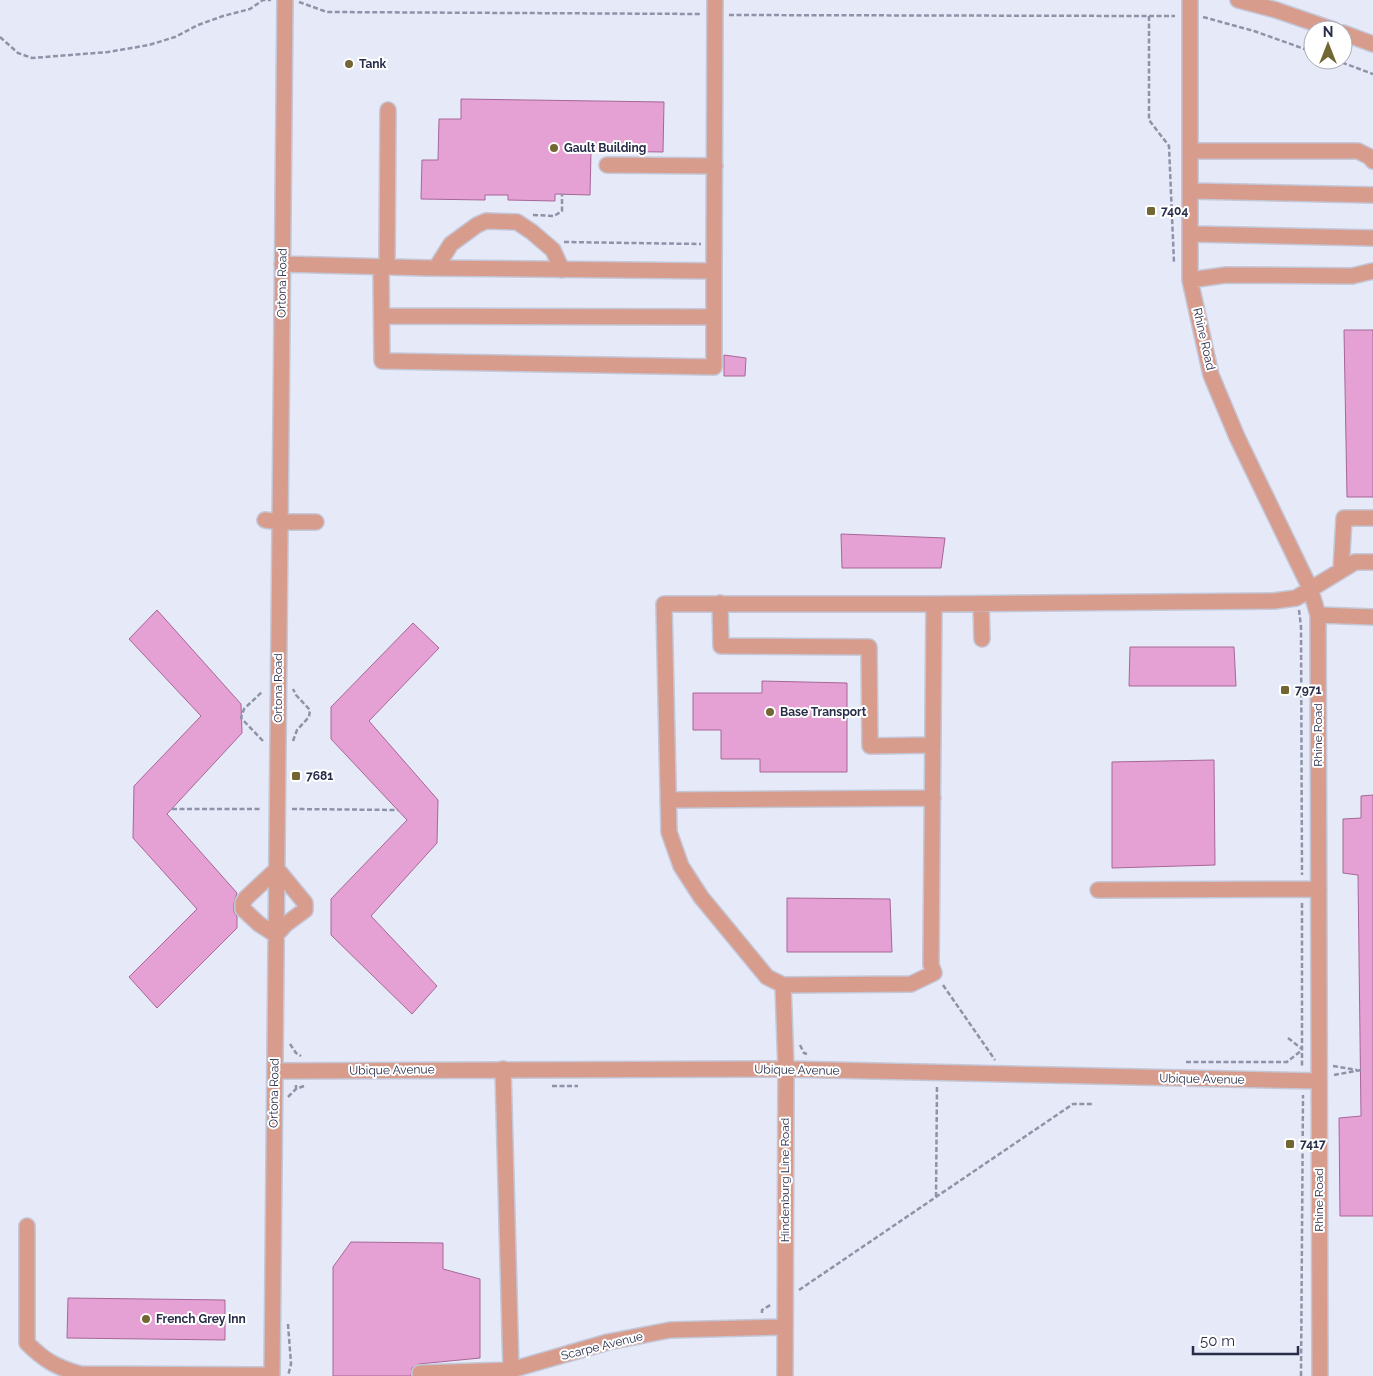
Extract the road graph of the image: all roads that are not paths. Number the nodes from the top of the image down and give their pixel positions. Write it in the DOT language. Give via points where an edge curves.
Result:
graph roads {
  1 [pos="285,0"];
  2 [pos="1190,0"];
  3 [pos="1238,0"];
  4 [pos="715,7"];
  5 [pos="1305,20"];
  6 [pos="1353,37"];
  7 [pos="1373,44"];
  8 [pos="388,110"];
  9 [pos="1190,151"];
  10 [pos="1373,160"];
  11 [pos="608,165"];
  12 [pos="715,166"];
  13 [pos="1191,191"];
  14 [pos="1373,195"];
  15 [pos="1191,234"];
  16 [pos="1373,238"];
  17 [pos="282,264"];
  18 [pos="384,267"];
  19 [pos="436,268"];
  20 [pos="562,270"];
  21 [pos="714,271"];
  22 [pos="1373,271"];
  23 [pos="1190,280"];
  24 [pos="382,316"];
  25 [pos="714,317"];
  26 [pos="1373,518"];
  27 [pos="272,521"];
  28 [pos="316,522"];
  29 [pos="1373,562"];
  30 [pos="1341,570"];
  31 [pos="1310,588"];
  32 [pos="720,603"];
  33 [pos="934,604"];
  34 [pos="981,604"];
  35 [pos="1318,615"];
  36 [pos="1373,616"];
  37 [pos="982,638"];
  38 [pos="933,745"];
  39 [pos="933,798"];
  40 [pos="668,800"];
  41 [pos="277,869"];
  42 [pos="1319,889"];
  43 [pos="1098,890"];
  44 [pos="276,935"];
  45 [pos="783,985"];
  46 [pos="503,1069"];
  47 [pos="786,1069"];
  48 [pos="275,1071"];
  49 [pos="1319,1081"];
  50 [pos="27,1226"];
  51 [pos="785,1327"];
  52 [pos="511,1370"];
  53 [pos="420,1373"];
  54 [pos="136,1375"];
  55 [pos="272,1375"];
  56 [pos="784,1376"];
  57 [pos="1320,1376"];
  1 -- 17 [label="street, Ortona Road"];
  2 -- 9 [label="street, Rhine Road"];
  3 -- 5 [label="street"];
  4 -- 12 [label="street"];
  6 -- 7 [label="street"];
  8 -- 18 [label="street"];
  9 -- 10 [label="street" via="1358,151"];
  9 -- 13 [label="street, Rhine Road"];
  11 -- 12 [label="street"];
  12 -- 21 [label="street"];
  13 -- 14 [label="street"];
  13 -- 15 [label="street, Rhine Road"];
  15 -- 16 [label="street"];
  15 -- 23 [label="street, Rhine Road"];
  17 -- 18 [label="street"];
  17 -- 27 [label="street, Ortona Road"];
  18 -- 19 [label="street"];
  18 -- 24 [label="street"];
  19 -- 20 [label="street"];
  19 -- 20 [label="street" via="451,244 486,221 517,222 552,250"];
  20 -- 21 [label="street"];
  21 -- 25 [label="street"];
  22 -- 23 [label="street" via="1352,276 1226,275"];
  23 -- 31 [label="street, Rhine Road" via="1211,374"];
  24 -- 25 [label="street"];
  24 -- 25 [label="street" via="382,361 714,367"];
  26 -- 30 [label="street" via="1344,518"];
  27 -- 28 [label="street"];
  27 -- 41 [label="street, Ortona Road"];
  29 -- 30 [label="street" via="1355,562"];
  30 -- 31 [label="street"];
  31 -- 34 [label="street" via="1296,598 1274,601"];
  31 -- 35 [label="street, Rhine Road"];
  32 -- 33 [label="street"];
  32 -- 38 [label="street" via="721,646 868,647 870,746"];
  32 -- 40 [label="street" via="664,604"];
  33 -- 34 [label="street"];
  33 -- 38 [label="street"];
  34 -- 37 [label="street"];
  35 -- 36 [label="street"];
  35 -- 42 [label="street, Rhine Road"];
  38 -- 39 [label="street"];
  39 -- 40 [label="street"];
  39 -- 45 [label="street" via="931,965 934,973 911,984"];
  40 -- 45 [label="street" via="669,832 680,866 767,977"];
  41 -- 44 [label="street, Ortona Road"];
  41 -- 44 [label="street" via="305,903 305,910"];
  41 -- 44 [label="street" via="243,903 243,909 252,918"];
  42 -- 43 [label="street"];
  42 -- 49 [label="street, Rhine Road"];
  44 -- 48 [label="street, Ortona Road"];
  45 -- 47 [label="street, Hindenburg Line Road"];
  46 -- 47 [label="street, Ubique Avenue"];
  46 -- 48 [label="street, Ubique Avenue"];
  46 -- 52 [label="street"];
  47 -- 49 [label="street, Ubique Avenue"];
  47 -- 51 [label="street, Hindenburg Line Road"];
  48 -- 55 [label="street, Ortona Road"];
  49 -- 57 [label="street, Rhine Road"];
  50 -- 54 [label="street" via="27,1343 44,1360 61,1369 80,1374"];
  51 -- 52 [label="street, Scarpe Avenue" via="670,1330 608,1342"];
  51 -- 56 [label="street, Hindenburg Line Road"];
  52 -- 53 [label="street, Scarpe Avenue"];
  54 -- 55 [label="street"];
}
